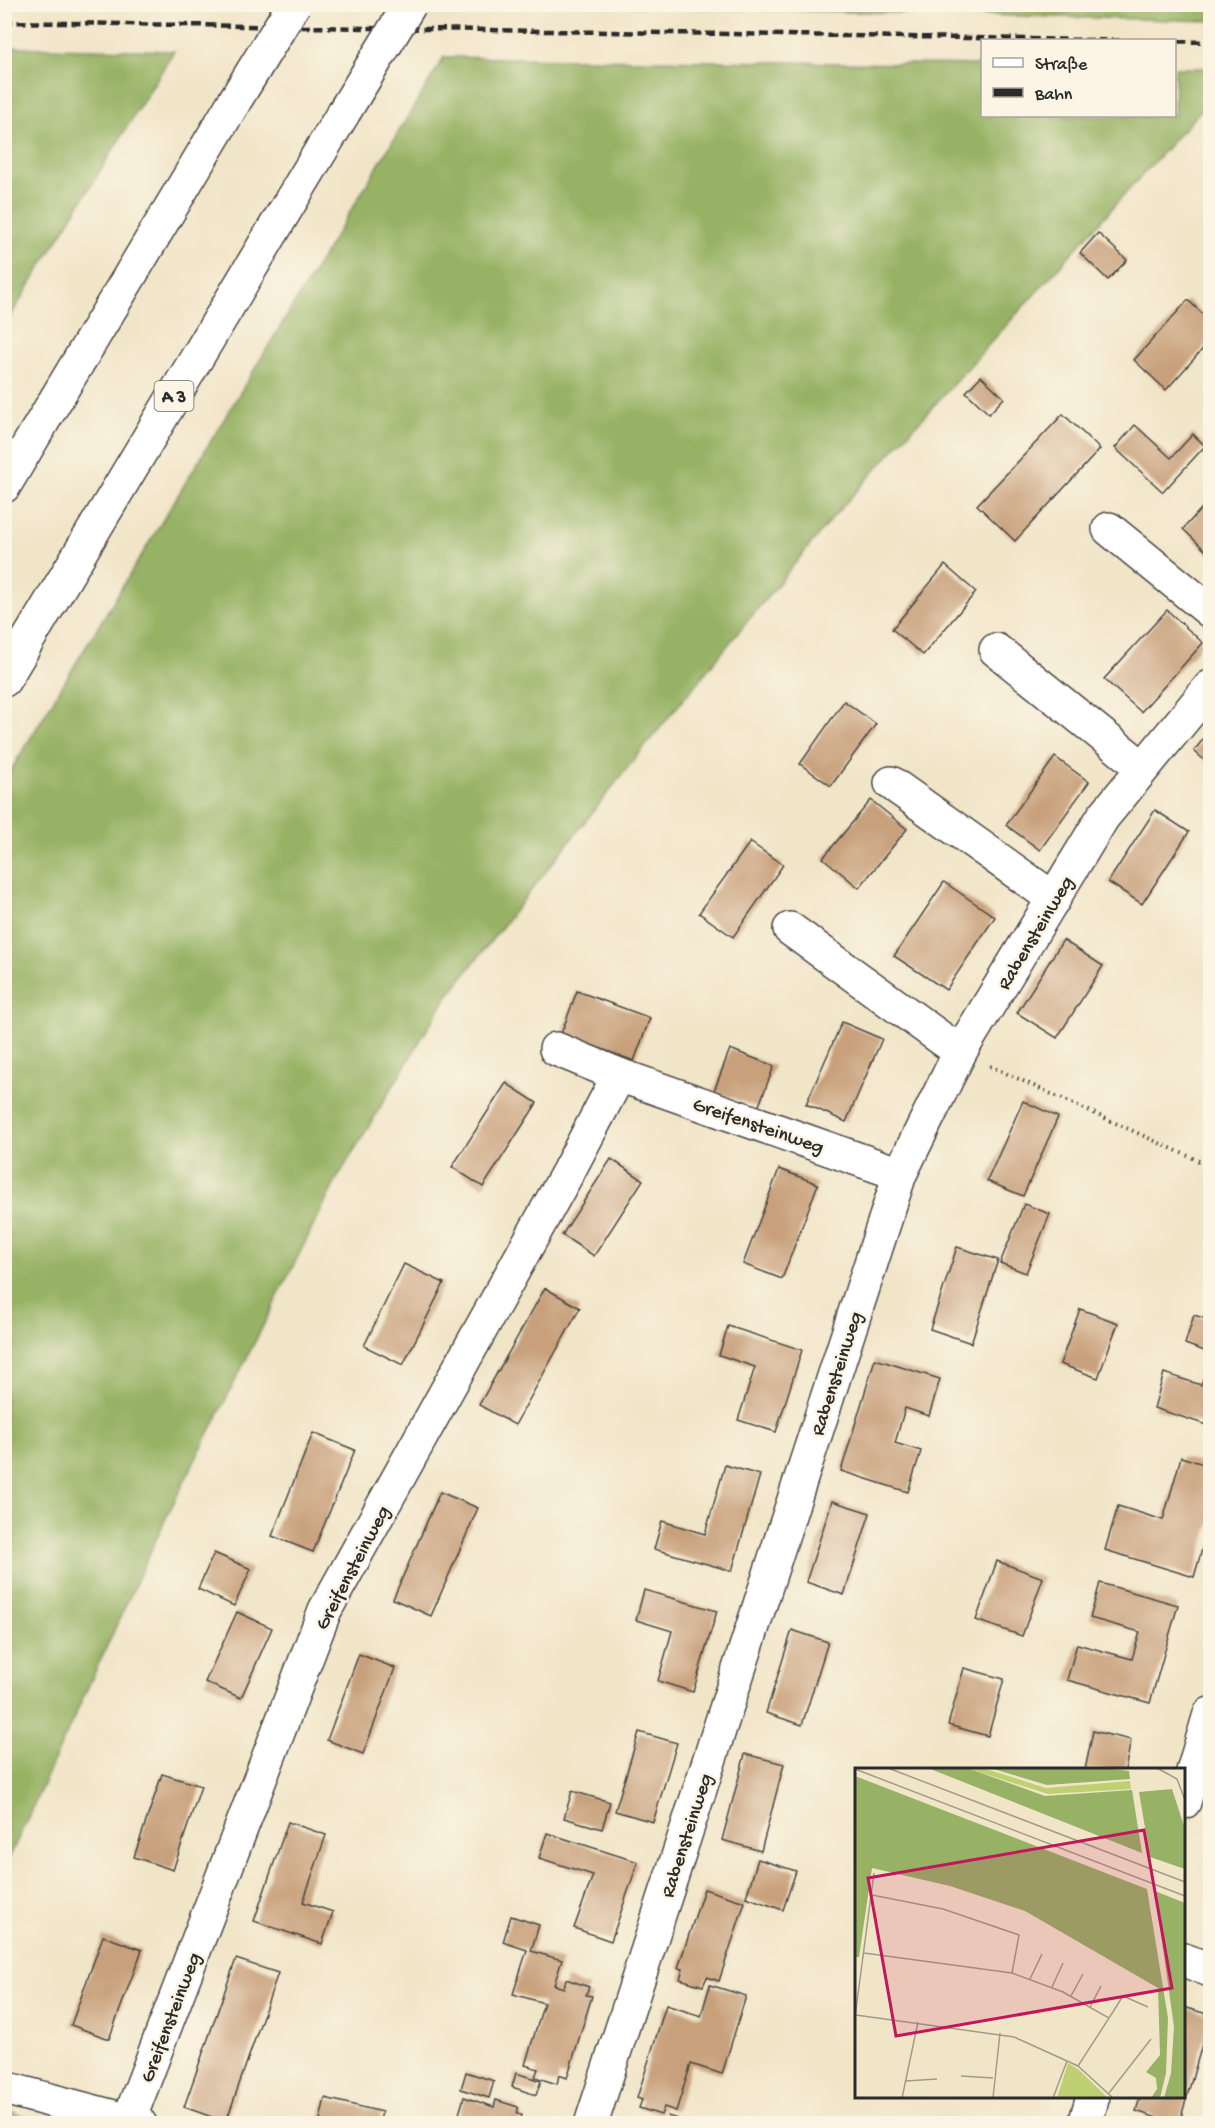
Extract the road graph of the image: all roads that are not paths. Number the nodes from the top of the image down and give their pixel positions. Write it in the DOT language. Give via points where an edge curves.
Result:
graph roads {
  1 [pos="294,4"];
  2 [pos="410,4"];
  3 [pos="4,486"];
  4 [pos="1109,529"];
  5 [pos="1210,611"];
  6 [pos="996,650"];
  7 [pos="4,680"];
  8 [pos="1210,687"];
  9 [pos="1143,768"];
  10 [pos="891,783"];
  11 [pos="1054,899"];
  12 [pos="790,929"];
  13 [pos="556,1049"];
  14 [pos="960,1052"];
  15 [pos="619,1075"];
  16 [pos="900,1174"];
  17 [pos="1210,1714"];
  18 [pos="1185,1799"];
  19 [pos="1185,1960"];
  20 [pos="1210,1970"];
  21 [pos="4,2088"];
  22 [pos="1093,2098"];
  23 [pos="134,2122"];
  24 [pos="591,2124"];
  25 [pos="1085,2124"];
  1 -- 3 [label="main road, bridge"];
  2 -- 7 [label="main road, A 3, bridge"];
  4 -- 5 [label="main road"];
  6 -- 9 [label="main road"];
  8 -- 9 [label="main road, Rabensteinweg"];
  9 -- 11 [label="main road, Rabensteinweg" via="1103,817"];
  10 -- 11 [label="main road"];
  11 -- 14 [label="main road, Rabensteinweg"];
  12 -- 14 [label="main road"];
  13 -- 15 [label="main road, Greifensteinweg"];
  14 -- 16 [label="main road, Rabensteinweg"];
  15 -- 16 [label="main road, Greifensteinweg"];
  15 -- 23 [label="main road, Greifensteinweg" via="325,1610"];
  16 -- 24 [label="main road, Rabensteinweg"];
  17 -- 18 [label="main road"];
  19 -- 20 [label="main road"];
  21 -- 23 [label="main road"];
  22 -- 25 [label="main road"];
}
